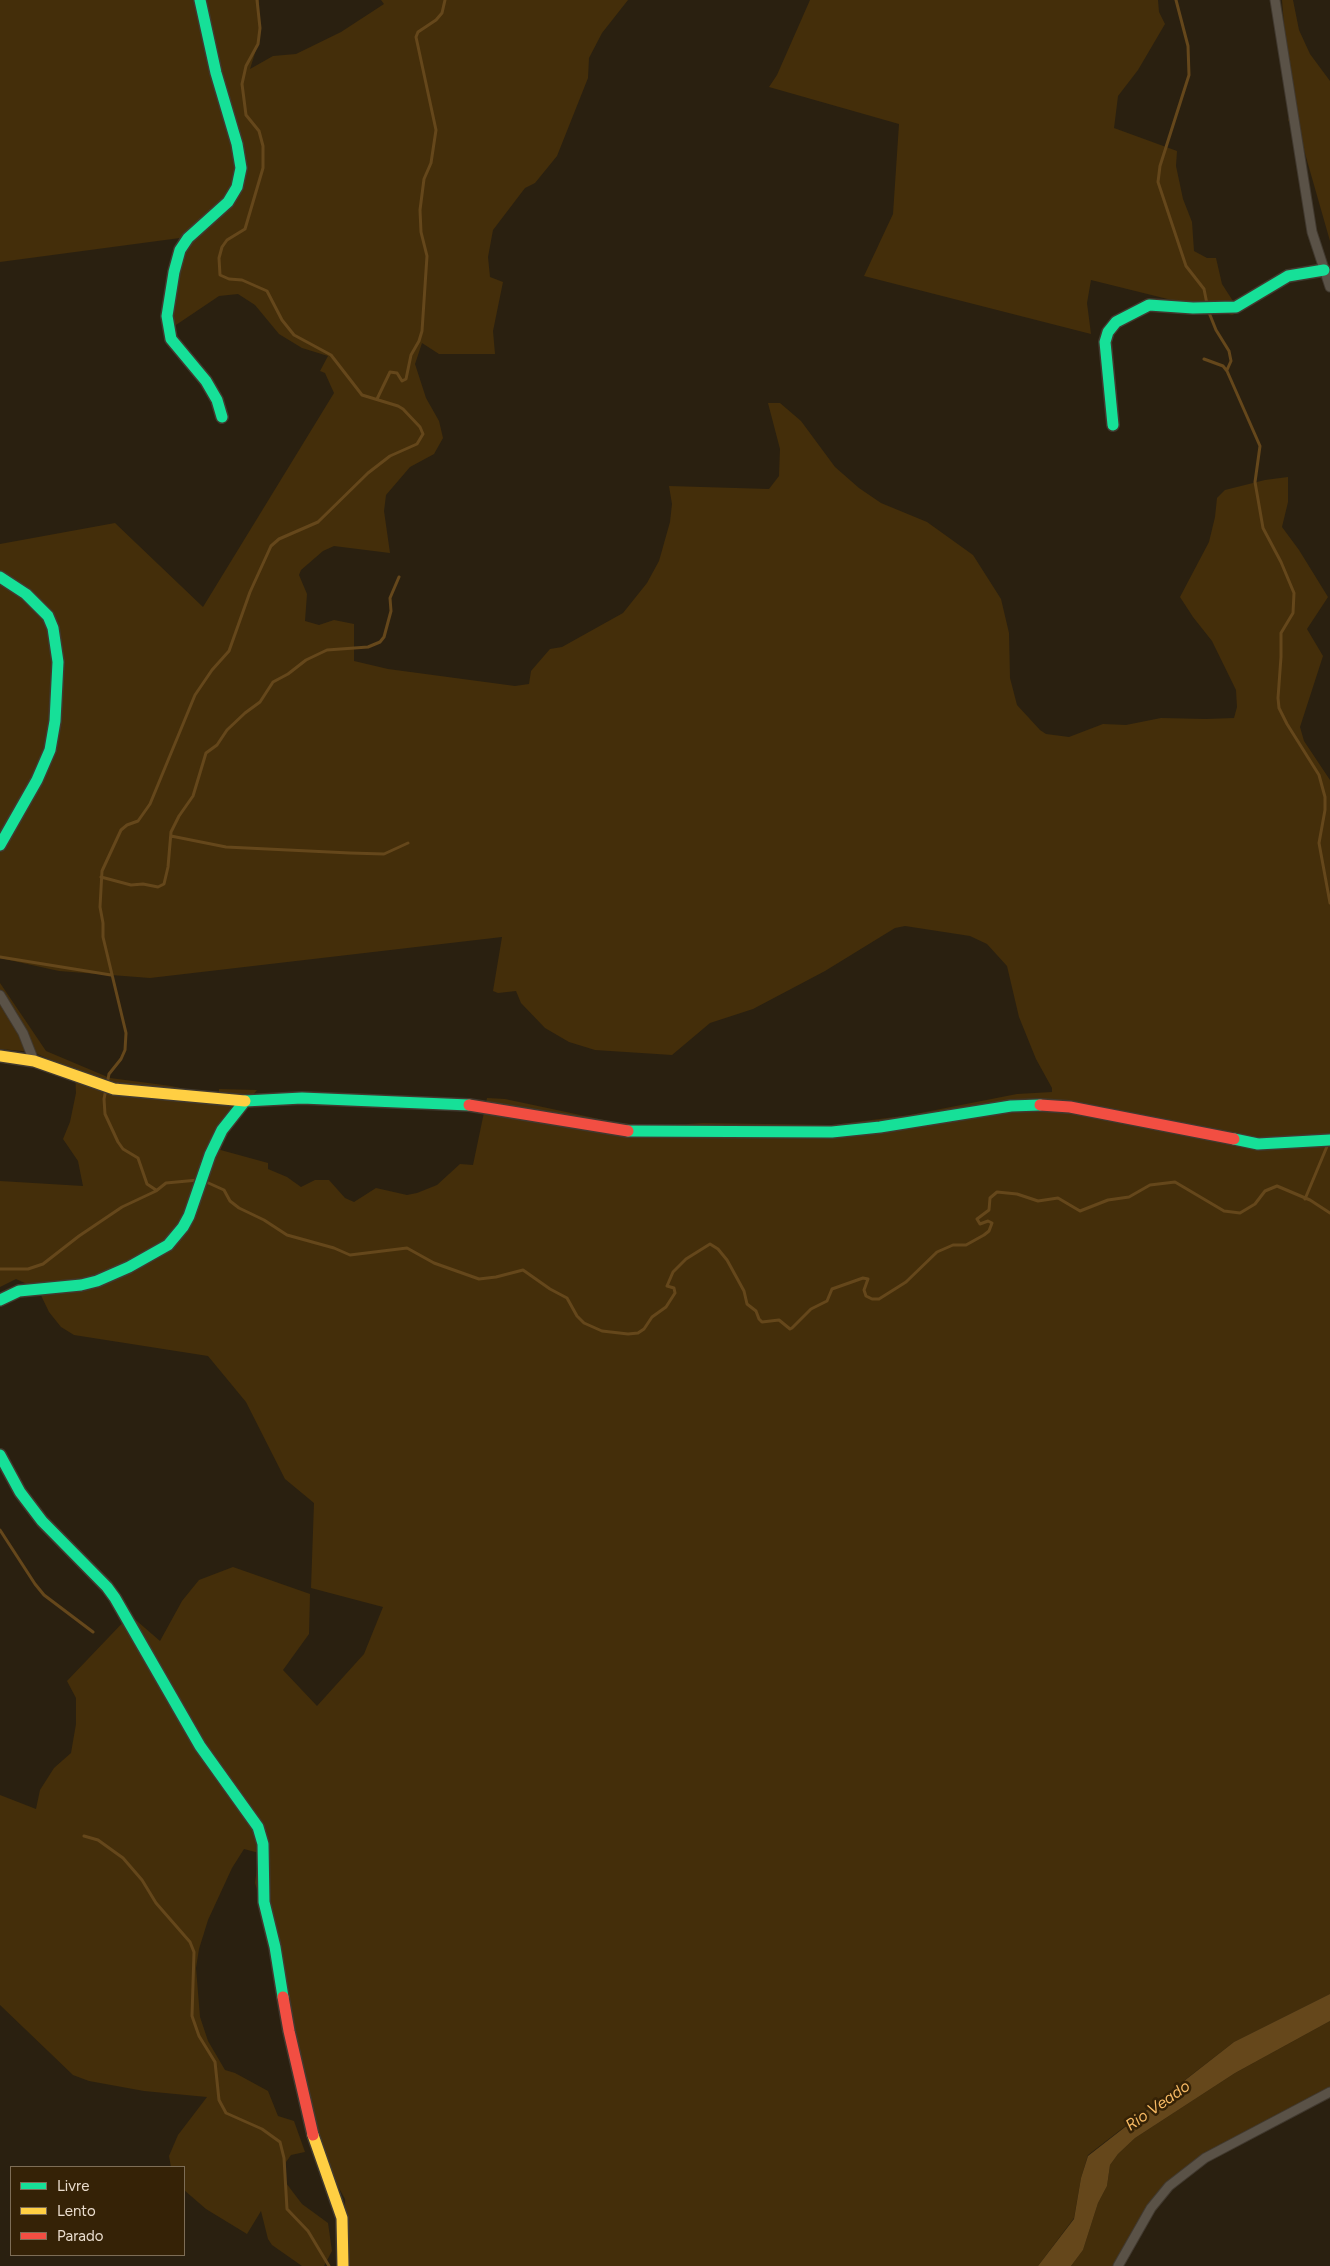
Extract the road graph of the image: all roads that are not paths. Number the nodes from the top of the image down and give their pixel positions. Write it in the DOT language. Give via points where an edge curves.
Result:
graph roads {
  1 [pos="200,0"];
  2 [pos="1275,0"];
  3 [pos="1324,270"];
  4 [pos="1330,287"];
  5 [pos="222,417"];
  6 [pos="1113,425"];
  7 [pos="0,577"];
  8 [pos="0,845"];
  9 [pos="0,995"];
  10 [pos="0,1056"];
  11 [pos="34,1060"];
  12 [pos="244,1101"];
  13 [pos="1330,1140"];
  14 [pos="0,1300"];
  15 [pos="0,1455"];
  16 [pos="1330,2092"];
  17 [pos="343,2266"];
  18 [pos="1118,2266"];
  1 -- 5 [label="street" via="241,168 237,187 228,202 188,238 180,250 167,316 171,339 206,380"];
  2 -- 3 [label="street" via="1312,232"];
  3 -- 4 [label="street"];
  3 -- 6 [label="street" via="1288,276 1236,307 1149,305 1116,322 1105,342"];
  7 -- 8 [label="street" via="26,594 48,616 58,662 50,750"];
  9 -- 11 [label="street" via="24,1033"];
  10 -- 11 [label="street"];
  11 -- 12 [label="street" via="95,1084 114,1088"];
  12 -- 13 [label="street" via="302,1098 482,1106 588,1126 648,1133 832,1132 1011,1106 1038,1105 1070,1107 1250,1143"];
  12 -- 14 [label="street" via="222,1130 184,1227 168,1245 129,1268 97,1281 20,1291"];
  15 -- 17 [label="street" via="20,1492 42,1521 115,1598 200,1746 258,1827 263,1844 264,1902 314,2139 342,2218"];
  16 -- 18 [label="street" via="1205,2158 1168,2186 1151,2208"];
}
